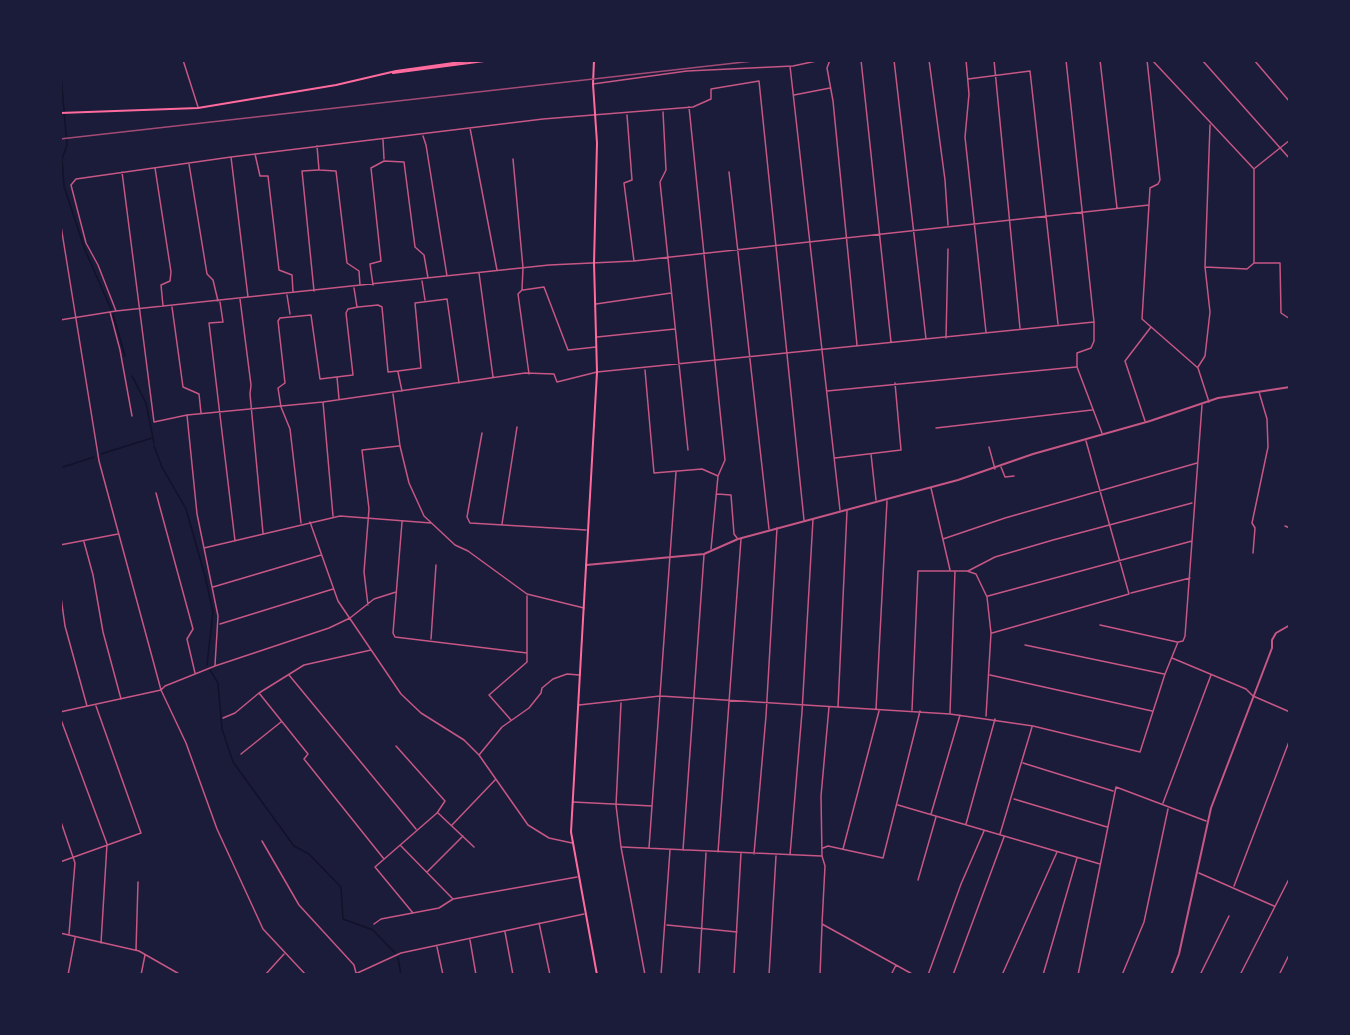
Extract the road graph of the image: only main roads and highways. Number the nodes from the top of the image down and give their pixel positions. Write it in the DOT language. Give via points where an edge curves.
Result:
graph roads {
  1 [pos="475,60"];
  2 [pos="492,60"];
  3 [pos="593,60"];
  4 [pos="393,73"];
  5 [pos="60,113"];
  6 [pos="597,975"];
  1 -- 4 [label="main road"];
  2 -- 4 [label="main road"];
  3 -- 6 [label="main road" via="597,372 572,843"];
  4 -- 5 [label="main road" via="198,108"];
}
